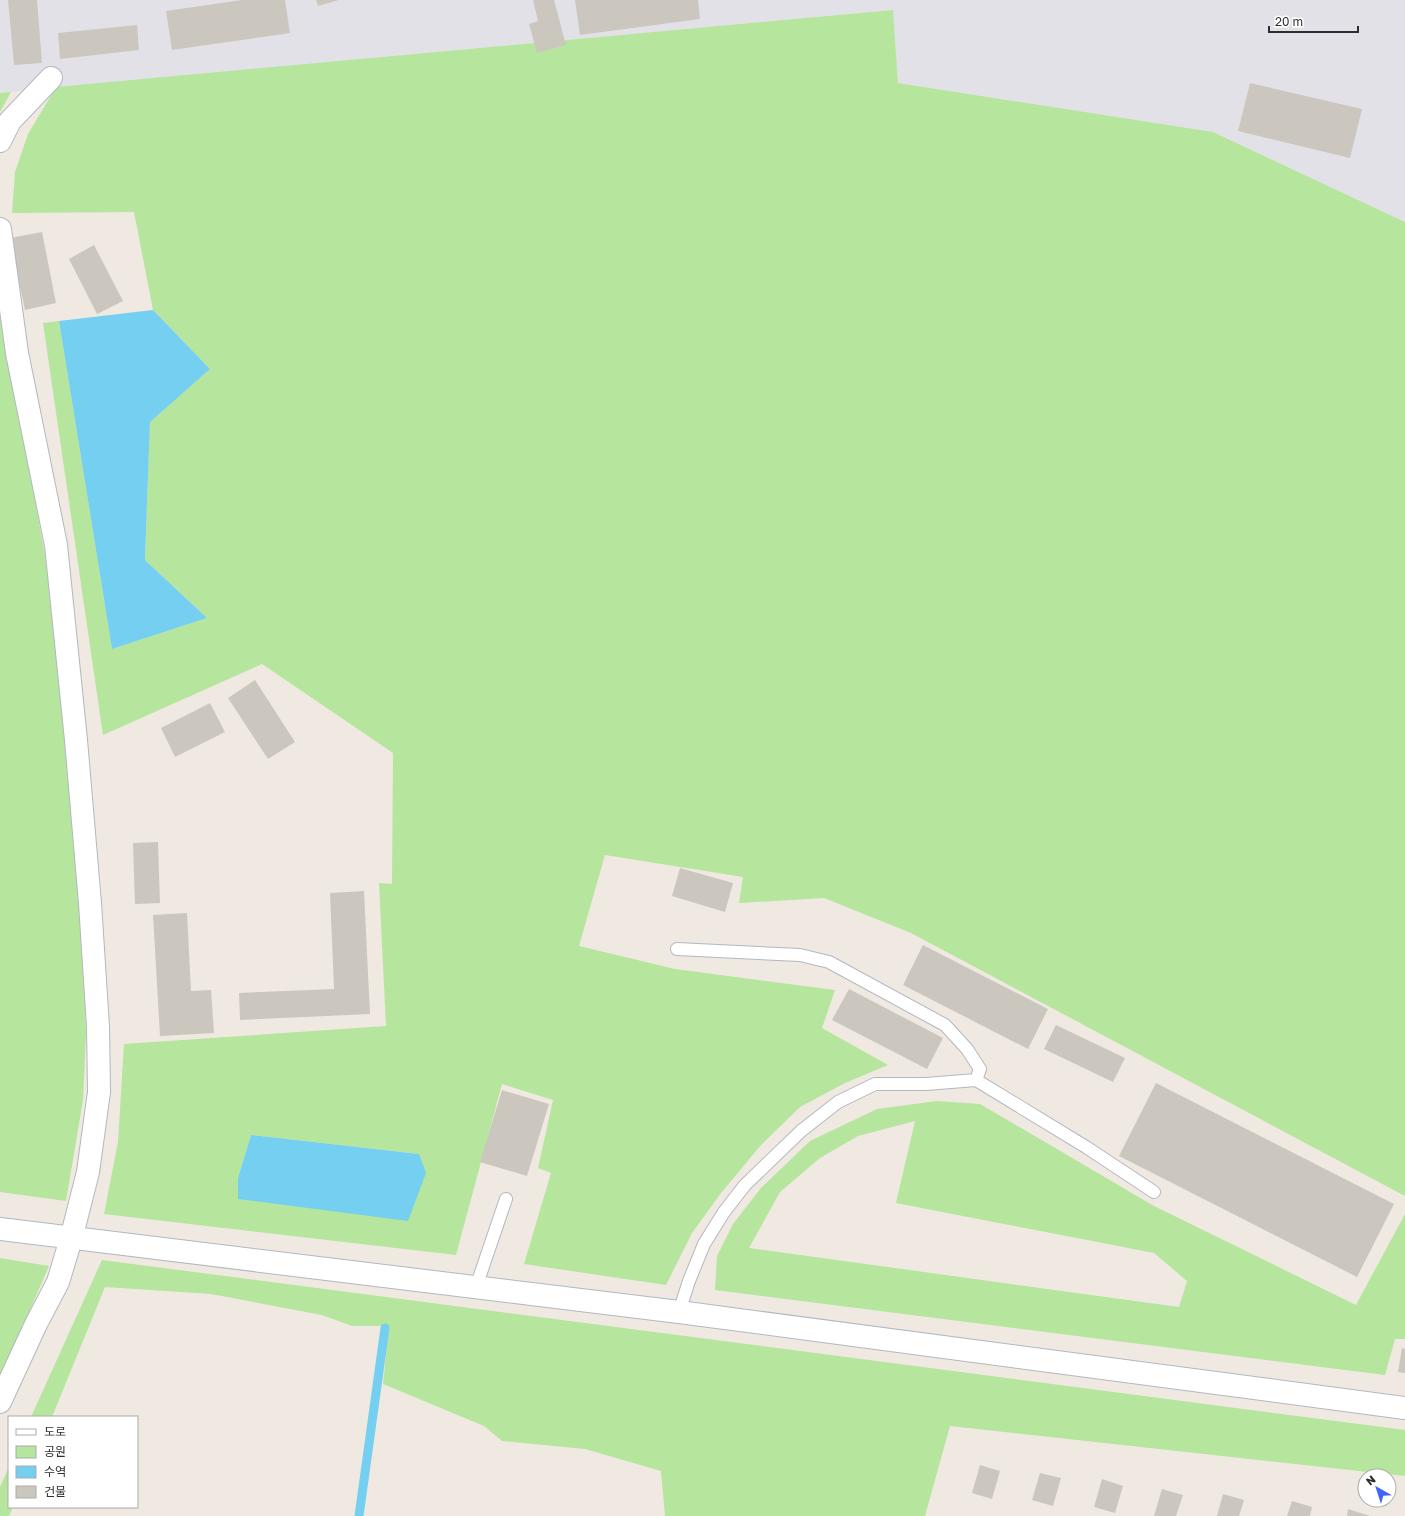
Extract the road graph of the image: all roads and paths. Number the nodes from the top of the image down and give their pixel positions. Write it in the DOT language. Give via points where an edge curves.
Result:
graph roads {
  1 [pos="51,78"];
  2 [pos="0,141"];
  3 [pos="0,229"];
  4 [pos="677,949"];
  5 [pos="976,1080"];
  6 [pos="1154,1192"];
  7 [pos="506,1199"];
  8 [pos="0,1229"];
  9 [pos="71,1239"];
  10 [pos="476,1287"];
  11 [pos="679,1312"];
  12 [pos="0,1402"];
  13 [pos="1405,1408"];
  1 -- 2 [label="street" via="10,121"];
  3 -- 9 [label="street" via="17,353 56,545 90,903 98,1026 99,1092 88,1172"];
  4 -- 5 [label="lane" via="800,955 829,962 945,1025 968,1049 980,1069"];
  5 -- 6 [label="lane"];
  5 -- 11 [label="lane" via="926,1084 874,1084 838,1102 801,1131 745,1185 724,1212 704,1244"];
  7 -- 10 [label="lane"];
  8 -- 9 [label="street"];
  9 -- 10 [label="street"];
  9 -- 12 [label="street" via="58,1282"];
  10 -- 11 [label="street"];
  11 -- 13 [label="street"];
}
